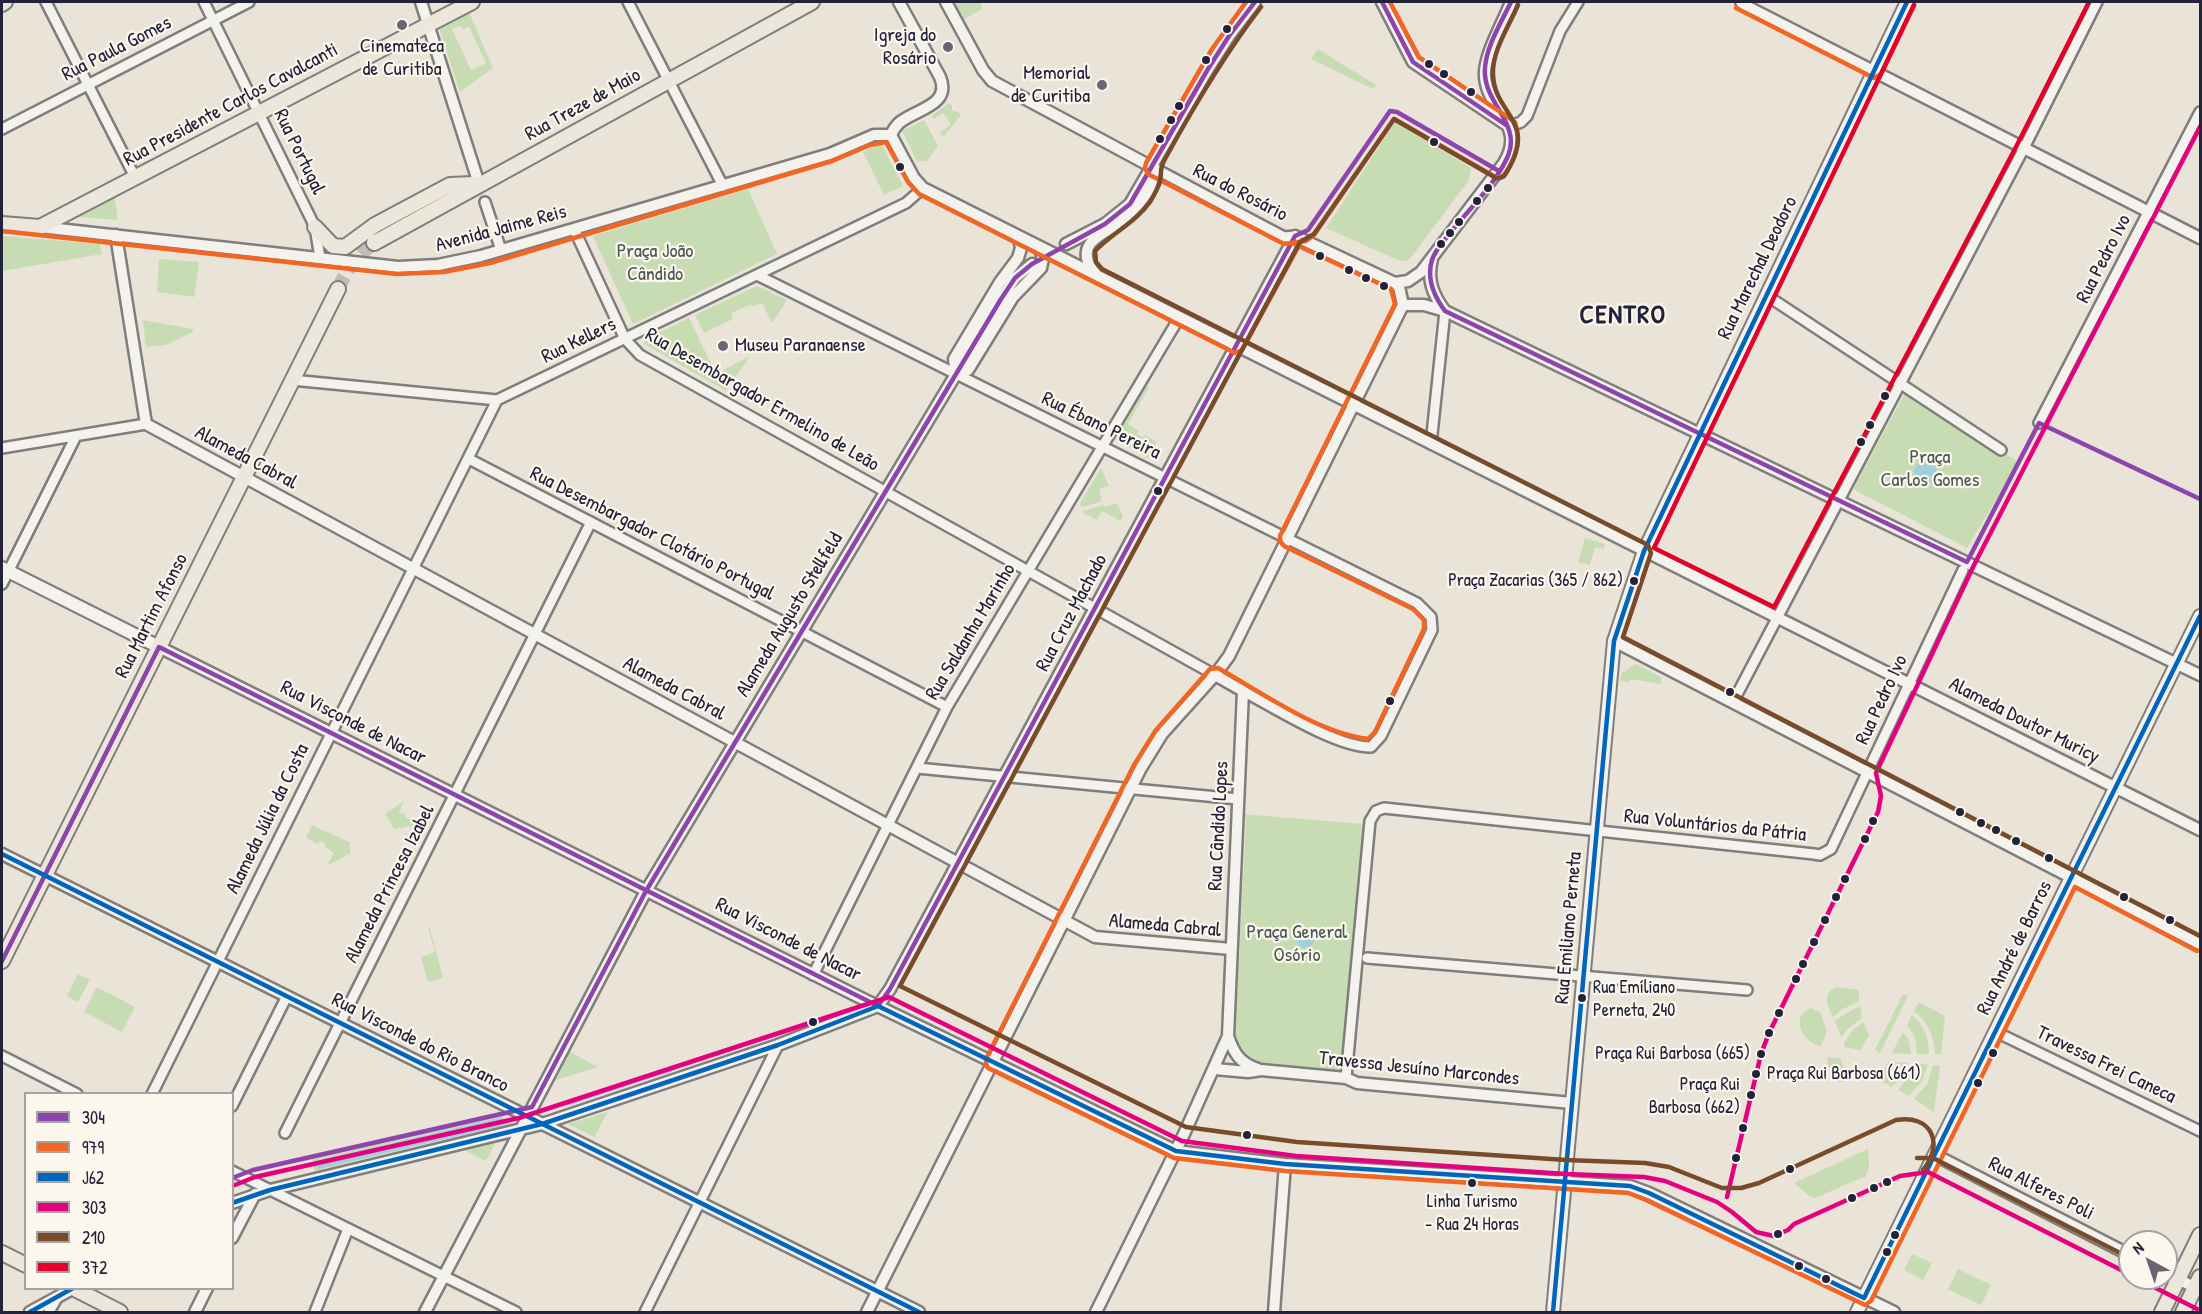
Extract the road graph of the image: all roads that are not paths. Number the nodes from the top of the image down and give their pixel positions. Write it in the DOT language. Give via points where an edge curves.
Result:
graph roads {
  1 [pos="46,2"];
  2 [pos="204,2"];
  3 [pos="249,2"];
  4 [pos="422,2"];
  5 [pos="472,2"];
  6 [pos="628,2"];
  7 [pos="812,2"];
  8 [pos="899,2"];
  9 [pos="945,2"];
  10 [pos="1255,2"];
  11 [pos="1382,2"];
  12 [pos="1511,2"];
  13 [pos="1578,2"];
  14 [pos="1907,2"];
  15 [pos="2097,2"];
  16 [pos="1744,4"];
  17 [pos="213,20"];
  18 [pos="429,24"];
  19 [pos="1874,71"];
  20 [pos="669,80"];
  21 [pos="88,84"];
  22 [pos="260,112"];
  23 [pos="2200,112"];
  24 [pos="1509,127"];
  25 [pos="2,129"];
  26 [pos="891,135"];
  27 [pos="2024,148"];
  28 [pos="1152,167"];
  29 [pos="135,177"];
  30 [pos="479,184"];
  31 [pos="723,186"];
  32 [pos="923,188"];
  33 [pos="485,202"];
  34 [pos="2149,212"];
  35 [pos="2,224"];
  36 [pos="40,227"];
  37 [pos="315,227"];
  38 [pos="574,229"];
  39 [pos="116,235"];
  40 [pos="1295,236"];
  41 [pos="1019,238"];
  42 [pos="2200,238"];
  43 [pos="374,243"];
  44 [pos="1066,244"];
  45 [pos="1040,248"];
  46 [pos="501,250"];
  47 [pos="1432,257"];
  48 [pos="320,258"];
  49 [pos="1032,264"];
  50 [pos="757,275"];
  51 [pos="1100,278"];
  52 [pos="1395,283"];
  53 [pos="338,289"];
  54 [pos="1766,295"];
  55 [pos="1403,305"];
  56 [pos="1445,311"];
  57 [pos="1179,318"];
  58 [pos="625,339"];
  59 [pos="1235,346"];
  60 [pos="956,374"];
  61 [pos="292,380"];
  62 [pos="1900,383"];
  63 [pos="497,400"];
  64 [pos="1353,405"];
  65 [pos="2039,423"];
  66 [pos="146,424"];
  67 [pos="1700,434"];
  68 [pos="76,436"];
  69 [pos="1431,444"];
  70 [pos="1102,447"];
  71 [pos="2,448"];
  72 [pos="2001,450"];
  73 [pos="468,459"];
  74 [pos="243,477"];
  75 [pos="1165,478"];
  76 [pos="885,491"];
  77 [pos="1838,500"];
  78 [pos="591,522"];
  79 [pos="1287,539"];
  80 [pos="1644,551"];
  81 [pos="413,569"];
  82 [pos="5,570"];
  83 [pos="1963,570"];
  84 [pos="1028,571"];
  85 [pos="2,584"];
  86 [pos="1095,608"];
  87 [pos="2200,616"];
  88 [pos="1777,617"];
  89 [pos="801,632"];
  90 [pos="535,634"];
  91 [pos="1614,641"];
  92 [pos="159,647"];
  93 [pos="2177,664"];
  94 [pos="1215,675"];
  95 [pos="2200,675"];
  96 [pos="1910,684"];
  97 [pos="1243,691"];
  98 [pos="1733,702"];
  99 [pos="947,707"];
  100 [pos="331,734"];
  101 [pos="735,742"];
  102 [pos="1371,747"];
  103 [pos="917,768"];
  104 [pos="1868,772"];
  105 [pos="1005,776"];
  106 [pos="2116,787"];
  107 [pos="1130,789"];
  108 [pos="455,795"];
  109 [pos="1238,799"];
  110 [pos="888,825"];
  111 [pos="2200,830"];
  112 [pos="1597,832"];
  113 [pos="1833,845"];
  114 [pos="2,854"];
  115 [pos="958,863"];
  116 [pos="45,875"];
  117 [pos="2072,877"];
  118 [pos="646,891"];
  119 [pos="1064,920"];
  120 [pos="2200,944"];
  121 [pos="1231,950"];
  122 [pos="1367,958"];
  123 [pos="2,961"];
  124 [pos="218,962"];
  125 [pos="813,975"];
  126 [pos="1584,976"];
  127 [pos="1747,990"];
  128 [pos="287,996"];
  129 [pos="878,1006"];
  130 [pos="340,1023"];
  131 [pos="1996,1032"];
  132 [pos="1228,1036"];
  133 [pos="778,1045"];
  134 [pos="2,1056"];
  135 [pos="993,1062"];
  136 [pos="1215,1069"];
  137 [pos="1261,1070"];
  138 [pos="1346,1078"];
  139 [pos="73,1092"];
  140 [pos="153,1092"];
  141 [pos="234,1102"];
  142 [pos="1572,1103"];
  143 [pos="526,1116"];
  144 [pos="542,1124"];
  145 [pos="519,1130"];
  146 [pos="2200,1131"];
  147 [pos="285,1133"];
  148 [pos="1176,1151"];
  149 [pos="1935,1155"];
  150 [pos="1285,1164"];
  151 [pos="234,1172"];
  152 [pos="1565,1183"];
  153 [pos="270,1190"];
  154 [pos="255,1194"];
  155 [pos="234,1202"];
  156 [pos="700,1203"];
  157 [pos="348,1229"];
  158 [pos="234,1235"];
  159 [pos="2200,1235"];
  160 [pos="2118,1249"];
  161 [pos="2,1253"];
  162 [pos="24,1264"];
  163 [pos="2178,1267"];
  164 [pos="444,1277"];
  165 [pos="2178,1278"];
  166 [pos="2199,1285"];
  167 [pos="71,1290"];
  168 [pos="75,1290"];
  169 [pos="206,1290"];
  170 [pos="2168,1290"];
  171 [pos="878,1292"];
  172 [pos="57,1298"];
  173 [pos="1864,1298"];
  174 [pos="30,1312"];
  175 [pos="49,1312"];
  176 [pos="120,1312"];
  177 [pos="195,1312"];
  178 [pos="315,1312"];
  179 [pos="425,1312"];
  180 [pos="516,1312"];
  181 [pos="645,1312"];
  182 [pos="867,1312"];
  183 [pos="919,1312"];
  184 [pos="1096,1312"];
  185 [pos="1274,1312"];
  186 [pos="1553,1312"];
  187 [pos="1857,1312"];
  188 [pos="1894,1312"];
  189 [pos="2162,1312"];
  190 [pos="2183,1312"];
  1 -- 21 [label="street"];
  2 -- 17 [label="street, Rua Portugal"];
  3 -- 17 [label="street, Rua Paula Gomes"];
  4 -- 18 [label="street"];
  5 -- 18 [label="main road, Rua Presidente Carlos Cavalcanti"];
  6 -- 20 [label="street"];
  7 -- 20 [label="main road, Rua Treze de Maio"];
  8 -- 26 [label="street" via="940,77 943,93 932,105 898,123"];
  9 -- 28 [label="street, Rua do Rosário" via="983,70 998,86"];
  10 -- 28 [label="street" via="1218,53"];
  11 -- 24 [label="street" via="1413,62"];
  12 -- 24 [label="street" via="1485,77"];
  13 -- 24 [label="street" via="1560,31 1527,116"];
  14 -- 19 [label="main road, Rua Marechal Deodoro"];
  15 -- 27 [label="street"];
  16 -- 19 [label="street"];
  17 -- 21 [label="street, Rua Paula Gomes"];
  17 -- 22 [label="street, Rua Portugal"];
  18 -- 22 [label="main road, Rua Presidente Carlos Cavalcanti"];
  18 -- 30 [label="street"];
  19 -- 27 [label="street"];
  19 -- 54 [label="main road, Rua Marechal Deodoro"];
  20 -- 30 [label="main road, Rua Treze de Maio"];
  20 -- 31 [label="street"];
  21 -- 25 [label="street, Rua Paula Gomes"];
  21 -- 29 [label="street"];
  22 -- 29 [label="main road, Rua Presidente Carlos Cavalcanti"];
  22 -- 37 [label="street, Rua Portugal"];
  23 -- 34 [label="street, Rua Pedro Ivo"];
  24 -- 47 [label="street" via="1512,147 1504,163"];
  26 -- 31 [label="street, Avenida Jaime Reis" via="874,135 841,151"];
  26 -- 32 [label="street, Alameda Doutor Muricy"];
  27 -- 34 [label="street"];
  27 -- 62 [label="street"];
  28 -- 40 [label="street, Rua do Rosário" via="1284,237"];
  28 -- 44 [label="street" via="1123,211"];
  28 -- 51 [label="street" via="1154,179 1137,206 1088,248 1088,262"];
  29 -- 36 [label="main road, Rua Presidente Carlos Cavalcanti"];
  30 -- 37 [label="main road" via="450,185 375,225 345,247 333,246"];
  30 -- 43 [label="main road, Rua Treze de Maio"];
  31 -- 38 [label="street, Avenida Jaime Reis"];
  32 -- 41 [label="street, Alameda Doutor Muricy"];
  32 -- 50 [label="street, Rua Kellers" via="906,203"];
  33 -- 46 [label="street"];
  34 -- 42 [label="street"];
  34 -- 65 [label="street, Rua Pedro Ivo"];
  35 -- 36 [label="main road"];
  36 -- 39 [label="street, Avenida Jaime Reis"];
  37 -- 48 [label="street, Rua Portugal"];
  38 -- 46 [label="street, Avenida Jaime Reis"];
  38 -- 58 [label="street, Rua Desembargador Ermelino de Leão"];
  39 -- 48 [label="street, Avenida Jaime Reis"];
  39 -- 66 [label="street"];
  40 -- 52 [label="street"];
  40 -- 59 [label="street, Rua Cruz Machado"];
  41 -- 45 [label="street, Alameda Doutor Muricy"];
  41 -- 60 [label="street" via="1018,258 954,359"];
  45 -- 51 [label="street, Alameda Doutor Muricy"];
  45 -- 60 [label="street" via="1041,268 1013,297 968,370"];
  46 -- 48 [label="street, Avenida Jaime Reis" via="438,266 417,267"];
  47 -- 52 [label="street" via="1416,277"];
  47 -- 56 [label="street" via="1432,291"];
  49 -- 60 [label="street, Alameda Augusto Stellfeld" via="1008,288"];
  50 -- 58 [label="street, Rua Kellers"];
  50 -- 60 [label="street, Rua Ébano Pereira"];
  51 -- 57 [label="street, Alameda Doutor Muricy"];
  52 -- 55 [label="street"];
  53 -- 61 [label="main road, Rua Martim Afonso"];
  54 -- 62 [label="street"];
  54 -- 67 [label="main road, Rua Marechal Deodoro"];
  55 -- 56 [label="street"];
  55 -- 64 [label="street"];
  56 -- 67 [label="street"];
  56 -- 69 [label="street"];
  57 -- 59 [label="street, Alameda Doutor Muricy"];
  57 -- 70 [label="street, Rua Saldanha Marinho"];
  58 -- 63 [label="street, Rua Kellers"];
  58 -- 76 [label="street, Rua Desembargador Ermelino de Leão" via="640,355"];
  59 -- 64 [label="street, Alameda Doutor Muricy"];
  59 -- 75 [label="street, Rua Cruz Machado"];
  60 -- 70 [label="street, Rua Ébano Pereira"];
  60 -- 76 [label="street, Alameda Augusto Stellfeld"];
  61 -- 63 [label="street"];
  61 -- 74 [label="main road, Rua Martim Afonso"];
  62 -- 72 [label="street"];
  62 -- 77 [label="street"];
  63 -- 73 [label="street, Alameda Júlia da Costa"];
  64 -- 69 [label="street, Alameda Doutor Muricy"];
  64 -- 79 [label="street"];
  66 -- 68 [label="street"];
  66 -- 74 [label="street, Alameda Cabral"];
  67 -- 77 [label="street"];
  67 -- 80 [label="main road, Rua Marechal Deodoro"];
  68 -- 71 [label="street"];
  68 -- 82 [label="street"];
  69 -- 80 [label="street, Alameda Doutor Muricy"];
  70 -- 75 [label="street, Rua Ébano Pereira"];
  70 -- 84 [label="street, Rua Saldanha Marinho"];
  73 -- 78 [label="street, Rua Desembargador Clotário Portugal"];
  73 -- 81 [label="street, Alameda Júlia da Costa"];
  74 -- 81 [label="street, Alameda Cabral"];
  74 -- 92 [label="main road, Rua Martim Afonso"];
  75 -- 79 [label="street, Rua Ébano Pereira"];
  75 -- 86 [label="street, Rua Cruz Machado"];
  76 -- 84 [label="street, Rua Desembargador Ermelino de Leão"];
  76 -- 89 [label="street, Alameda Augusto Stellfeld"];
  77 -- 88 [label="street"];
  77 -- 93 [label="street"];
  78 -- 89 [label="street, Rua Desembargador Clotário Portugal"];
  78 -- 90 [label="street, Alameda Princesa Izabel"];
  79 -- 94 [label="street"];
  79 -- 102 [label="street, Rua Ébano Pereira" via="1417,603 1433,624 1381,736"];
  80 -- 88 [label="street, Alameda Doutor Muricy"];
  80 -- 91 [label="main road, Rua Emiliano Perneta"];
  81 -- 90 [label="street, Alameda Cabral"];
  81 -- 100 [label="street, Alameda Júlia da Costa"];
  82 -- 85 [label="street"];
  82 -- 92 [label="main road, Rua Visconde de Nacar"];
  83 -- 96 [label="street, Rua Pedro Ivo"];
  84 -- 86 [label="street, Rua Desembargador Ermelino de Leão"];
  84 -- 99 [label="street, Rua Saldanha Marinho"];
  86 -- 94 [label="street, Rua Desembargador Ermelino de Leão"];
  86 -- 105 [label="street, Rua Cruz Machado"];
  87 -- 93 [label="main road, Rua André de Barros"];
  88 -- 96 [label="street, Alameda Doutor Muricy"];
  88 -- 98 [label="street"];
  89 -- 99 [label="street, Rua Desembargador Clotário Portugal"];
  89 -- 101 [label="street, Alameda Augusto Stellfeld"];
  90 -- 101 [label="street, Alameda Cabral"];
  90 -- 108 [label="street, Alameda Princesa Izabel"];
  91 -- 98 [label="street"];
  91 -- 112 [label="main road, Rua Emiliano Perneta"];
  92 -- 100 [label="street, Rua Visconde de Nacar"];
  92 -- 116 [label="main road, Rua Martim Afonso"];
  93 -- 95 [label="street"];
  93 -- 106 [label="main road, Rua André de Barros"];
  94 -- 97 [label="street, Rua Desembargador Ermelino de Leão"];
  94 -- 107 [label="street" via="1162,734"];
  96 -- 104 [label="street, Rua Pedro Ivo"];
  96 -- 106 [label="street, Alameda Doutor Muricy"];
  97 -- 102 [label="street, Rua Desembargador Ermelino de Leão" via="1318,731"];
  97 -- 109 [label="street, Rua Cândido Lopes"];
  98 -- 104 [label="street"];
  99 -- 103 [label="street, Rua Saldanha Marinho"];
  100 -- 108 [label="street, Rua Visconde de Nacar"];
  100 -- 124 [label="street, Alameda Júlia da Costa"];
  101 -- 110 [label="street, Alameda Cabral"];
  101 -- 118 [label="street, Alameda Augusto Stellfeld"];
  103 -- 105 [label="street"];
  103 -- 110 [label="street, Rua Saldanha Marinho"];
  104 -- 113 [label="street, Rua Pedro Ivo"];
  104 -- 117 [label="street"];
  105 -- 107 [label="street"];
  105 -- 115 [label="street, Rua Cruz Machado"];
  106 -- 111 [label="street, Alameda Doutor Muricy"];
  106 -- 117 [label="main road, Rua André de Barros"];
  107 -- 109 [label="street"];
  107 -- 119 [label="street"];
  108 -- 118 [label="street, Rua Visconde de Nacar"];
  108 -- 130 [label="street, Alameda Princesa Izabel"];
  109 -- 121 [label="street, Rua Cândido Lopes"];
  110 -- 115 [label="street, Alameda Cabral"];
  110 -- 125 [label="street, Rua Saldanha Marinho"];
  112 -- 113 [label="street, Rua Voluntários da Pátria" via="1814,854 1827,852"];
  112 -- 126 [label="main road, Rua Emiliano Perneta"];
  112 -- 138 [label="street, Rua Voluntários da Pátria" via="1384,808 1376,811 1370,821"];
  114 -- 116 [label="street, Rua Visconde do Rio Branco"];
  115 -- 119 [label="street, Alameda Cabral"];
  115 -- 129 [label="street, Rua Cruz Machado"];
  116 -- 123 [label="main road, Rua Martim Afonso"];
  116 -- 124 [label="street, Rua Visconde do Rio Branco"];
  117 -- 120 [label="street"];
  117 -- 131 [label="main road, Rua André de Barros"];
  118 -- 125 [label="street, Rua Visconde de Nacar"];
  118 -- 143 [label="street, Alameda Augusto Stellfeld"];
  119 -- 121 [label="street, Alameda Cabral" via="1095,937"];
  119 -- 135 [label="street"];
  121 -- 132 [label="street, Rua Cândido Lopes"];
  122 -- 126 [label="street"];
  124 -- 128 [label="street, Rua Visconde do Rio Branco"];
  124 -- 140 [label="street, Alameda Júlia da Costa"];
  125 -- 129 [label="street, Rua Visconde de Nacar"];
  126 -- 127 [label="street"];
  126 -- 142 [label="main road, Rua Emiliano Perneta"];
  128 -- 130 [label="street, Rua Visconde do Rio Branco"];
  128 -- 141 [label="street"];
  129 -- 133 [label="street"];
  129 -- 135 [label="street, Rua Visconde de Nacar"];
  130 -- 143 [label="street, Rua Visconde do Rio Branco"];
  130 -- 147 [label="street, Alameda Princesa Izabel"];
  131 -- 146 [label="street, Travessa Frei Caneca"];
  131 -- 149 [label="main road, Rua André de Barros"];
  132 -- 136 [label="street, Rua Cândido Lopes"];
  132 -- 137 [label="street, Travessa Jesuíno Marcondes" via="1240,1060"];
  133 -- 144 [label="street"];
  133 -- 156 [label="street"];
  134 -- 139 [label="street"];
  135 -- 148 [label="street, Rua Visconde de Nacar"];
  135 -- 171 [label="street"];
  136 -- 137 [label="street, Travessa Jesuíno Marcondes"];
  136 -- 148 [label="street, Rua Cândido Lopes"];
  137 -- 138 [label="street, Travessa Jesuíno Marcondes"];
  138 -- 142 [label="street, Travessa Jesuíno Marcondes" via="1357,1083"];
  142 -- 152 [label="main road, Rua Emiliano Perneta"];
  143 -- 144 [label="street, Rua Visconde do Rio Branco"];
  143 -- 145 [label="street, Alameda Augusto Stellfeld"];
  144 -- 145 [label="street"];
  144 -- 156 [label="street, Rua Visconde do Rio Branco"];
  145 -- 153 [label="street"];
  145 -- 164 [label="street, Alameda Augusto Stellfeld"];
  148 -- 150 [label="street, Rua Visconde de Nacar"];
  148 -- 184 [label="street, Rua Cândido Lopes"];
  149 -- 160 [label="street, Rua Alferes Poli"];
  149 -- 173 [label="main road, Rua André de Barros"];
  150 -- 152 [label="street, Rua Visconde de Nacar"];
  150 -- 185 [label="street"];
  151 -- 153 [label="street"];
  152 -- 173 [label="street, Rua Visconde de Nacar" via="1639,1188"];
  152 -- 186 [label="main road, Rua Emiliano Perneta"];
  153 -- 154 [label="street"];
  153 -- 157 [label="street"];
  154 -- 155 [label="street"];
  154 -- 158 [label="street"];
  156 -- 171 [label="street, Rua Visconde do Rio Branco"];
  156 -- 181 [label="street"];
  157 -- 164 [label="street"];
  157 -- 178 [label="street"];
  159 -- 163 [label="main road"];
  161 -- 162 [label="main road"];
  164 -- 179 [label="street, Alameda Augusto Stellfeld"];
  164 -- 180 [label="street"];
  165 -- 166 [label="street"];
  166 -- 190 [label="main road"];
  167 -- 172 [label="street"];
  168 -- 176 [label="main road"];
  169 -- 177 [label="street"];
  170 -- 189 [label="main road"];
  171 -- 182 [label="street"];
  171 -- 183 [label="street, Rua Visconde do Rio Branco"];
  172 -- 174 [label="street"];
  172 -- 175 [label="street"];
  173 -- 187 [label="main road, Rua André de Barros"];
  173 -- 188 [label="street, Rua Visconde de Nacar"];
}
